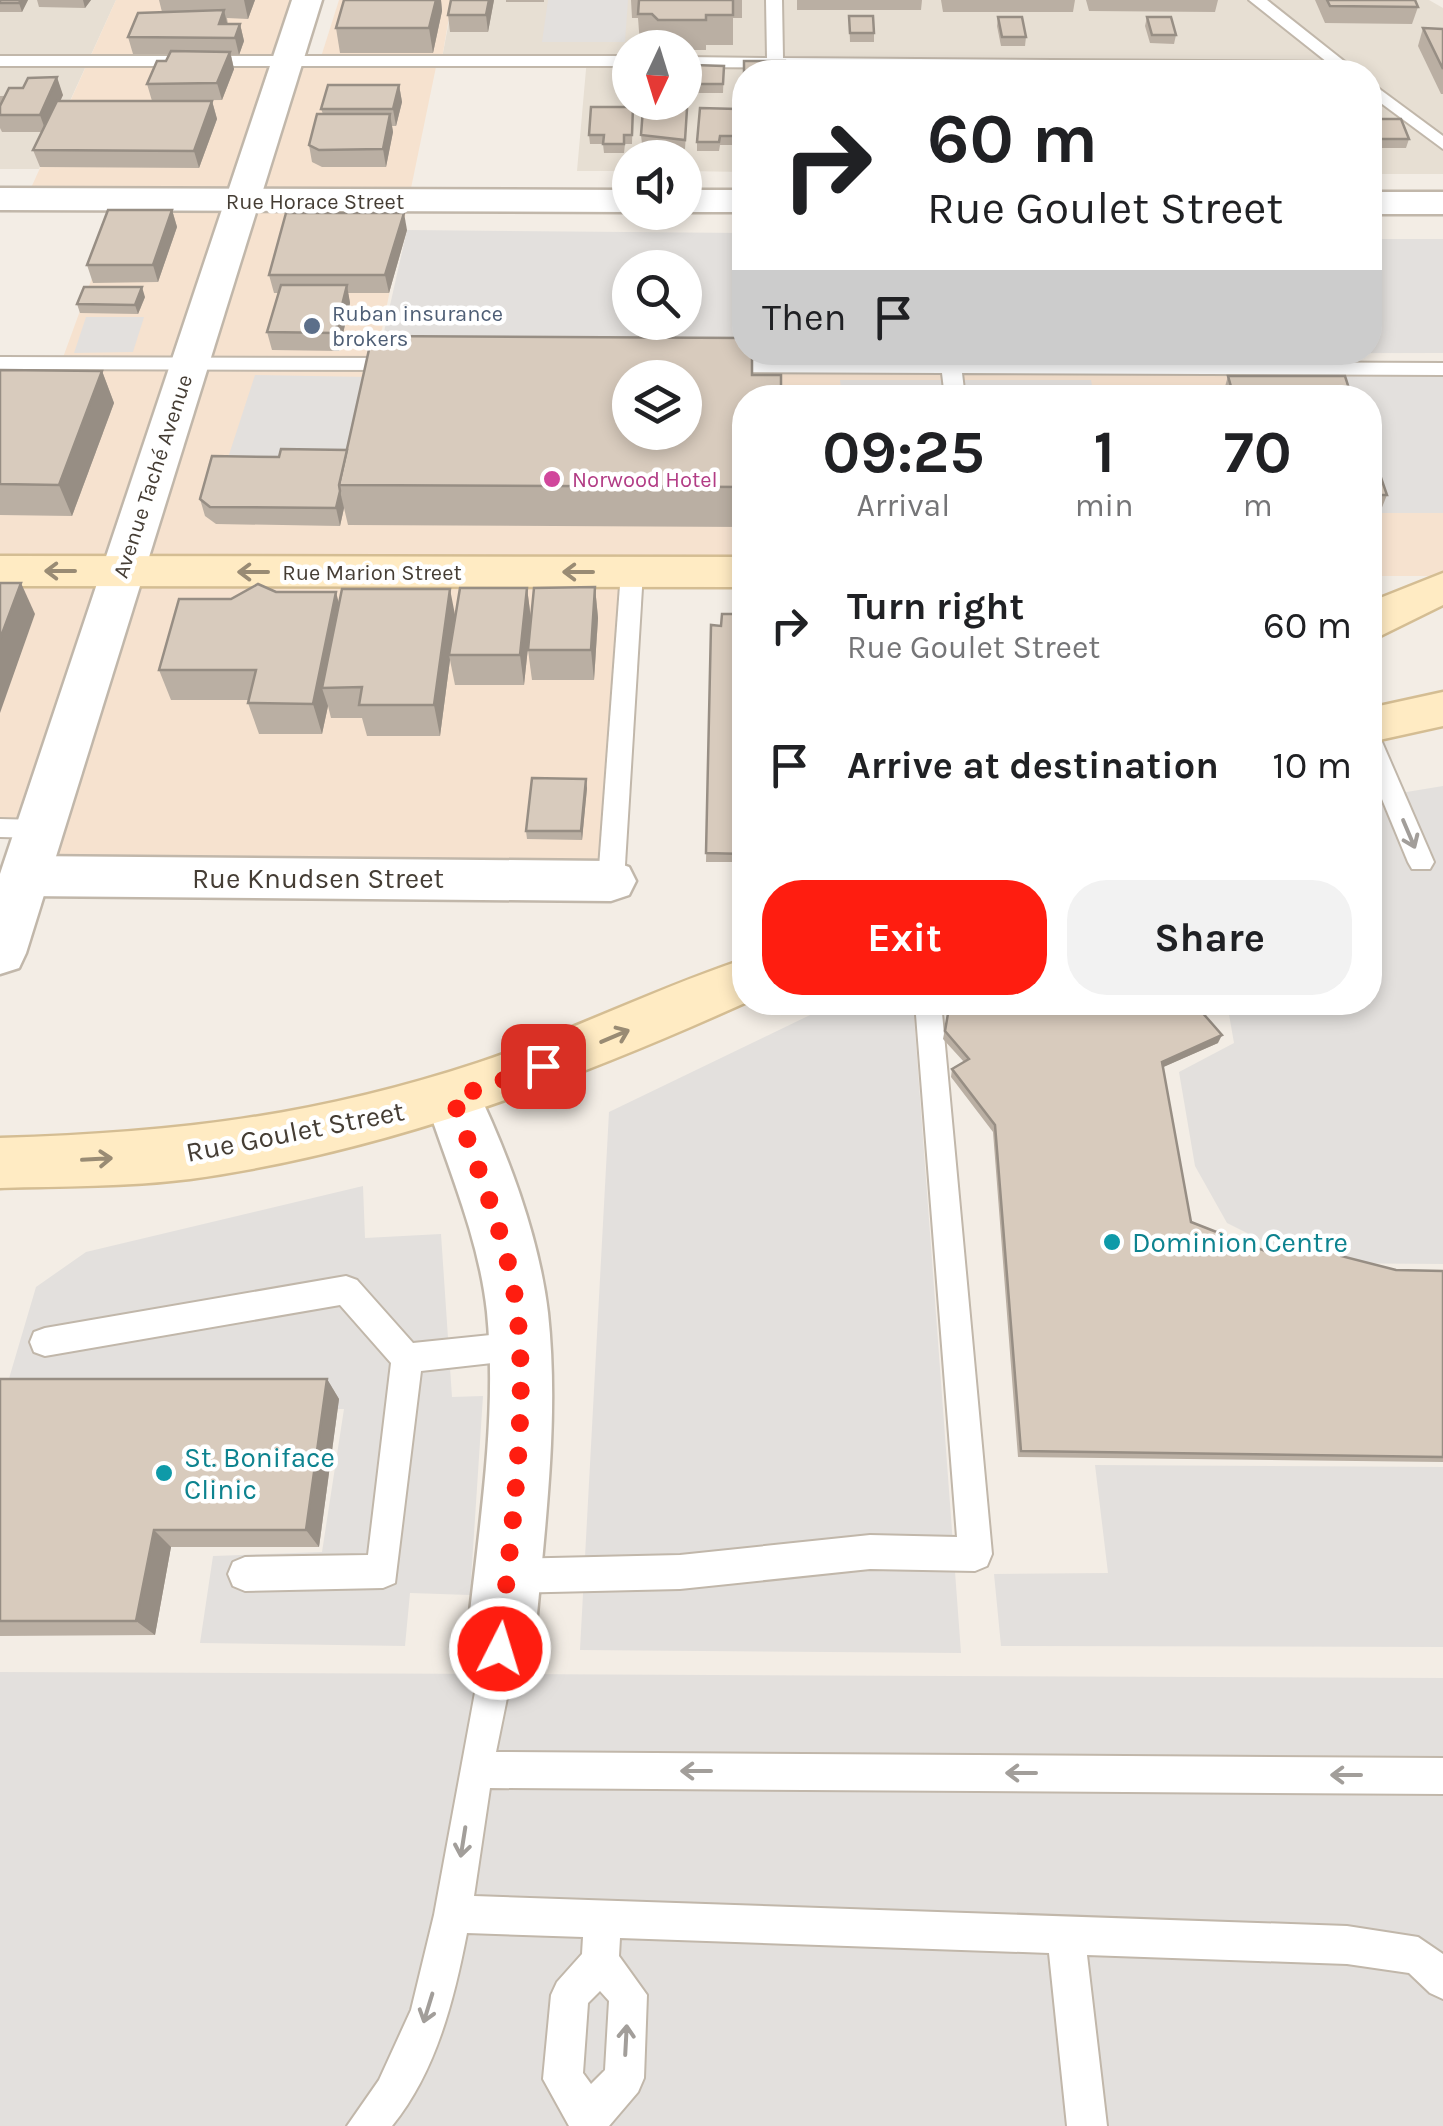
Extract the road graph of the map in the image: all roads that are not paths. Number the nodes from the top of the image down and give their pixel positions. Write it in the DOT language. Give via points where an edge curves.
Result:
graph roads {
  1 [pos="307,0"];
  2 [pos="774,0"];
  3 [pos="1257,0"];
  4 [pos="285,60"];
  5 [pos="775,60"];
  6 [pos="1335,60"];
  7 [pos="0,61"];
  8 [pos="612,61"];
  9 [pos="702,62"];
  10 [pos="732,62"];
  11 [pos="1382,97"];
  12 [pos="1443,144"];
  13 [pos="0,199"];
  14 [pos="243,200"];
  15 [pos="612,201"];
  16 [pos="702,201"];
  17 [pos="732,202"];
  18 [pos="1382,202"];
  19 [pos="1443,203"];
  20 [pos="0,363"];
  21 [pos="190,364"];
  22 [pos="415,364"];
  23 [pos="732,365"];
  24 [pos="1077,365"];
  25 [pos="702,366"];
  26 [pos="1127,367"];
  27 [pos="1443,369"];
  28 [pos="1132,385"];
  29 [pos="0,571"];
  30 [pos="121,571"];
  31 [pos="632,572"];
  32 [pos="732,572"];
  33 [pos="1382,576"];
  34 [pos="1443,577"];
  35 [pos="1443,588"];
  36 [pos="1382,614"];
  37 [pos="1443,708"];
  38 [pos="1382,722"];
  39 [pos="1382,770"];
  40 [pos="19,828"];
  41 [pos="1421,862"];
  42 [pos="24,876"];
  43 [pos="611,880"];
  44 [pos="0,954"];
  45 [pos="732,986"];
  46 [pos="929,1015"];
  47 [pos="453,1098"];
  48 [pos="0,1164"];
  49 [pos="45,1342"];
  50 [pos="518,1346"];
  51 [pos="407,1358"];
  52 [pos="245,1574"];
  53 [pos="506,1576"];
  54 [pos="500,1649"];
  55 [pos="475,1770"];
  56 [pos="1443,1776"];
  57 [pos="452,1914"];
  58 [pos="603,1918"];
  59 [pos="1066,1934"];
  60 [pos="600,1962"];
  61 [pos="1443,1980"];
  62 [pos="590,2120"];
  63 [pos="367,2126"];
  64 [pos="1087,2126"];
  1 -- 4 [label="street, Avenue Taché Avenue"];
  2 -- 5 [label="lane"];
  3 -- 6 [label="lane"];
  4 -- 7 [label="lane"];
  4 -- 8 [label="lane"];
  4 -- 14 [label="street, Avenue Taché Avenue"];
  9 -- 10 [label="lane"];
  11 -- 12 [label="lane"];
  13 -- 14 [label="street, Rue Horace Street"];
  14 -- 15 [label="street, Rue Horace Street"];
  14 -- 21 [label="street, Avenue Taché Avenue"];
  16 -- 17 [label="street"];
  18 -- 19 [label="street"];
  20 -- 21 [label="lane"];
  21 -- 22 [label="lane"];
  21 -- 30 [label="street, Avenue Taché Avenue"];
  23 -- 25 [label="lane"];
  24 -- 26 [label="lane"];
  26 -- 27 [label="lane"];
  26 -- 28 [label="lane"];
  30 -- 29 [label="main road, Rue Marion Street, one-way"];
  31 -- 30 [label="main road, Rue Marion Street, one-way"];
  30 -- 40 [label="street, Avenue Taché Avenue"];
  31 -- 32 [label="main road, Rue Marion Street"];
  31 -- 43 [label="lane"];
  33 -- 34 [label="main road"];
  35 -- 36 [label="main road"];
  37 -- 38 [label="main road"];
  39 -- 41 [label="lane, one-way"];
  40 -- 42 [label="street, Avenue Taché Avenue"];
  42 -- 43 [label="street, Rue Knudsen Street"];
  42 -- 44 [label="street, Avenue Taché Avenue"];
  47 -- 45 [label="main road, Rue Goulet Street, one-way"];
  46 -- 53 [label="lane" via="975,1554 870,1552 680,1572"];
  48 -- 47 [label="main road, Rue Goulet Street, one-way" via="188,1154"];
  47 -- 50 [label="street" via="508,1266"];
  49 -- 51 [label="lane" via="346,1290"];
  50 -- 51 [label="lane"];
  50 -- 53 [label="street"];
  51 -- 52 [label="lane" via="383,1571"];
  53 -- 54 [label="street"];
  54 -- 55 [label="lane"];
  56 -- 55 [label="lane, one-way"];
  55 -- 57 [label="lane, one-way"];
  57 -- 58 [label="lane"];
  57 -- 63 [label="lane, one-way" via="416,2048 383,2110"];
  58 -- 59 [label="lane"];
  58 -- 60 [label="lane"];
  59 -- 61 [label="lane" via="1347,1944 1418,1956"];
  59 -- 64 [label="lane"];
  60 -- 62 [label="lane" via="570,1995 563,2079"];
  62 -- 60 [label="lane, one-way" via="624,2078 628,1995"];
}
